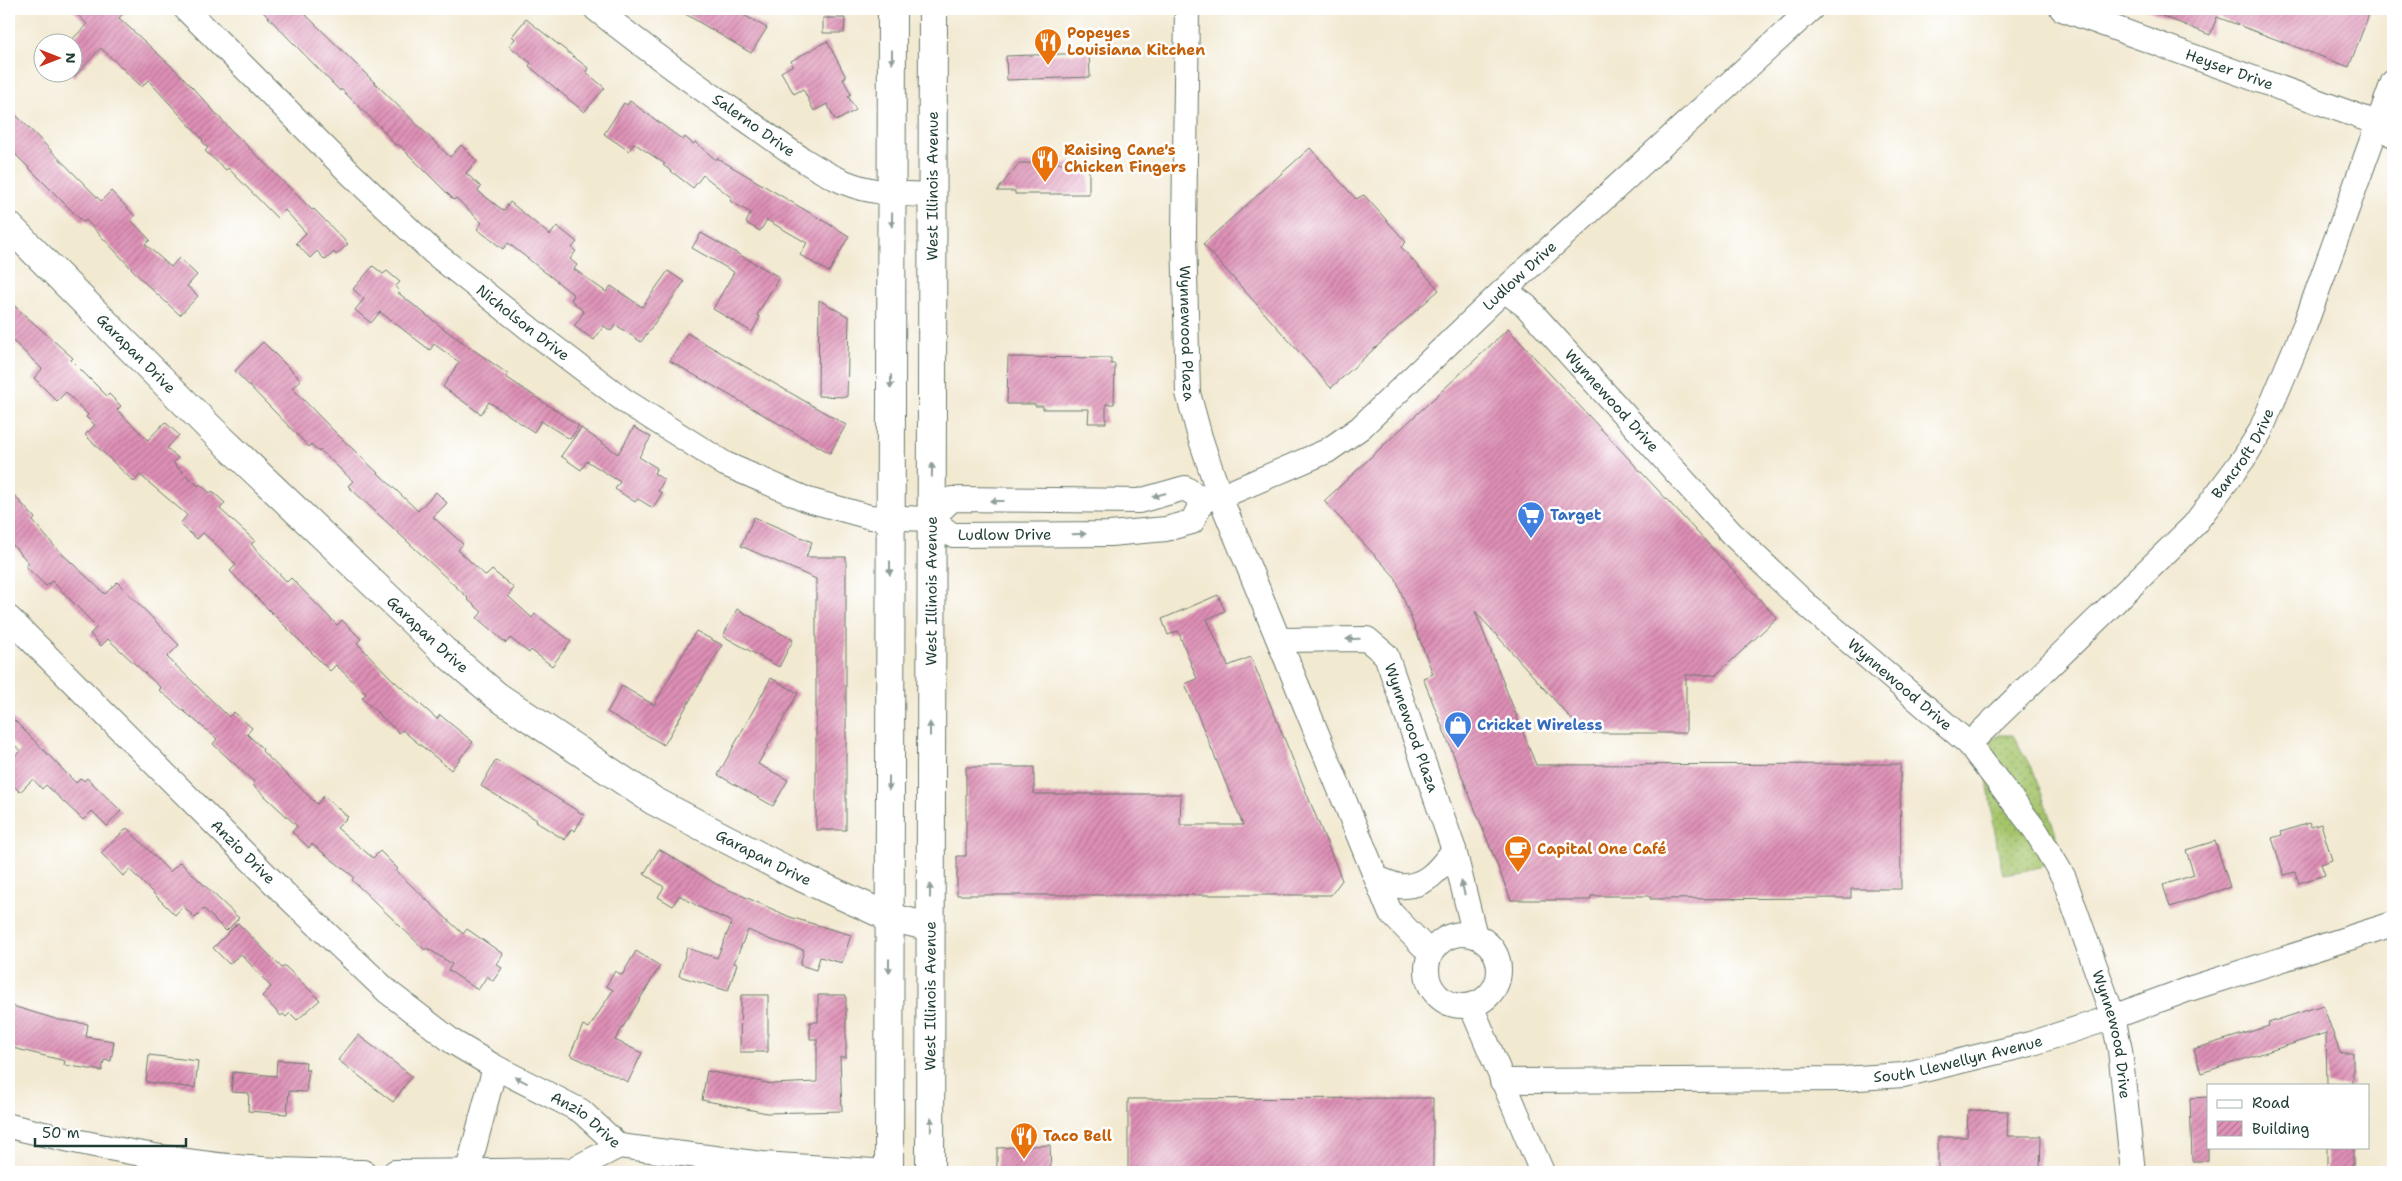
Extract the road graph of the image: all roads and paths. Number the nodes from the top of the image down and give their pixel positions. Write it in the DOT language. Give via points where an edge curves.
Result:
graph roads {
  1 [pos="186,9"];
  2 [pos="596,9"];
  3 [pos="892,9"];
  4 [pos="933,9"];
  5 [pos="1187,9"];
  6 [pos="1811,9"];
  7 [pos="2062,9"];
  8 [pos="2393,82"];
  9 [pos="2385,129"];
  10 [pos="892,194"];
  11 [pos="933,195"];
  12 [pos="9,226"];
  13 [pos="1504,290"];
  14 [pos="1212,498"];
  15 [pos="890,519"];
  16 [pos="931,519"];
  17 [pos="9,618"];
  18 [pos="1280,640"];
  19 [pos="1969,744"];
  20 [pos="1454,850"];
  21 [pos="1377,878"];
  22 [pos="889,918"];
  23 [pos="2393,924"];
  24 [pos="930,926"];
  25 [pos="1475,936"];
  26 [pos="1430,953"];
  27 [pos="1471,1006"];
  28 [pos="2113,1017"];
  29 [pos="494,1067"];
  30 [pos="1502,1081"];
  31 [pos="9,1126"];
  32 [pos="619,1146"];
  33 [pos="468,1170"];
  34 [pos="363,1172"];
  35 [pos="395,1172"];
  36 [pos="890,1172"];
  37 [pos="930,1172"];
  38 [pos="1542,1172"];
  39 [pos="2133,1172"];
  1 -- 15 [label="street, Nicholson Drive" via="433,252 625,401 725,464 808,500 870,517"];
  2 -- 10 [label="street, Salerno Drive" via="660,60 809,164 845,182"];
  3 -- 10 [label="main road, one-way"];
  4 -- 11 [label="main road, West Illinois Avenue"];
  5 -- 14 [label="street, Wynnewood Plaza" via="1184,234 1188,392"];
  6 -- 13 [label="street, Ludlow Drive"];
  7 -- 9 [label="street, Heyser Drive"];
  8 -- 9 [label="street, Bancroft Drive"];
  9 -- 19 [label="street, Bancroft Drive" via="2264,425 2244,458 2194,525"];
  10 -- 11 [label="street, Salerno Drive"];
  10 -- 15 [label="main road, one-way"];
  16 -- 11 [label="main road, West Illinois Avenue, one-way"];
  12 -- 22 [label="main road, Garapan Drive" via="211,429 444,651 497,696 654,801 790,872"];
  13 -- 14 [label="street, Ludlow Drive" via="1360,428 1328,451"];
  13 -- 19 [label="street, Wynnewood Drive" via="1526,306 1732,533 1809,607"];
  14 -- 16 [label="street, one-way" via="1185,488 1139,501 952,499"];
  16 -- 14 [label="street, Ludlow Drive, one-way" via="952,535 1119,533 1166,529 1192,522"];
  14 -- 18 [label="street, Wynnewood Plaza"];
  15 -- 16 [label="street, Nicholson Drive"];
  15 -- 22 [label="main road, one-way"];
  24 -- 16 [label="main road, West Illinois Avenue, one-way"];
  17 -- 29 [label="street, Anzio Drive" via="287,896 388,992 453,1042"];
  20 -- 18 [label="street, Wynnewood Plaza, one-way" via="1386,655 1367,639"];
  18 -- 21 [label="street, Wynnewood Plaza"];
  19 -- 28 [label="street, Wynnewood Drive" via="2036,831 2064,878"];
  20 -- 21 [label="street" via="1435,875 1423,882 1400,886"];
  25 -- 20 [label="street, Wynnewood Plaza, one-way"];
  21 -- 26 [label="street, Wynnewood Plaza" via="1390,912"];
  22 -- 24 [label="main road, Garapan Drive"];
  22 -- 36 [label="main road, one-way"];
  23 -- 28 [label="street, South Llewellyn Avenue" via="2189,989"];
  37 -- 24 [label="main road, West Illinois Avenue, one-way"];
  25 -- 26 [label="street" via="1455,934 1445,938"];
  25 -- 27 [label="street" via="1492,948 1499,972 1489,996"];
  26 -- 27 [label="street" via="1426,973 1433,992 1450,1005"];
  27 -- 30 [label="street"];
  28 -- 30 [label="street, South Llewellyn Avenue" via="2030,1044 1903,1075 1842,1079"];
  28 -- 39 [label="street, Wynnewood Drive" via="2120,1050"];
  32 -- 29 [label="street, Anzio Drive, one-way" via="581,1111"];
  29 -- 33 [label="street"];
  30 -- 38 [label="street"];
  31 -- 34 [label="street" via="76,1142 192,1162"];
  32 -- 33 [label="street" via="572,1170"];
  32 -- 36 [label="street, Anzio Drive" via="762,1164"];
  33 -- 35 [label="street"];
}
